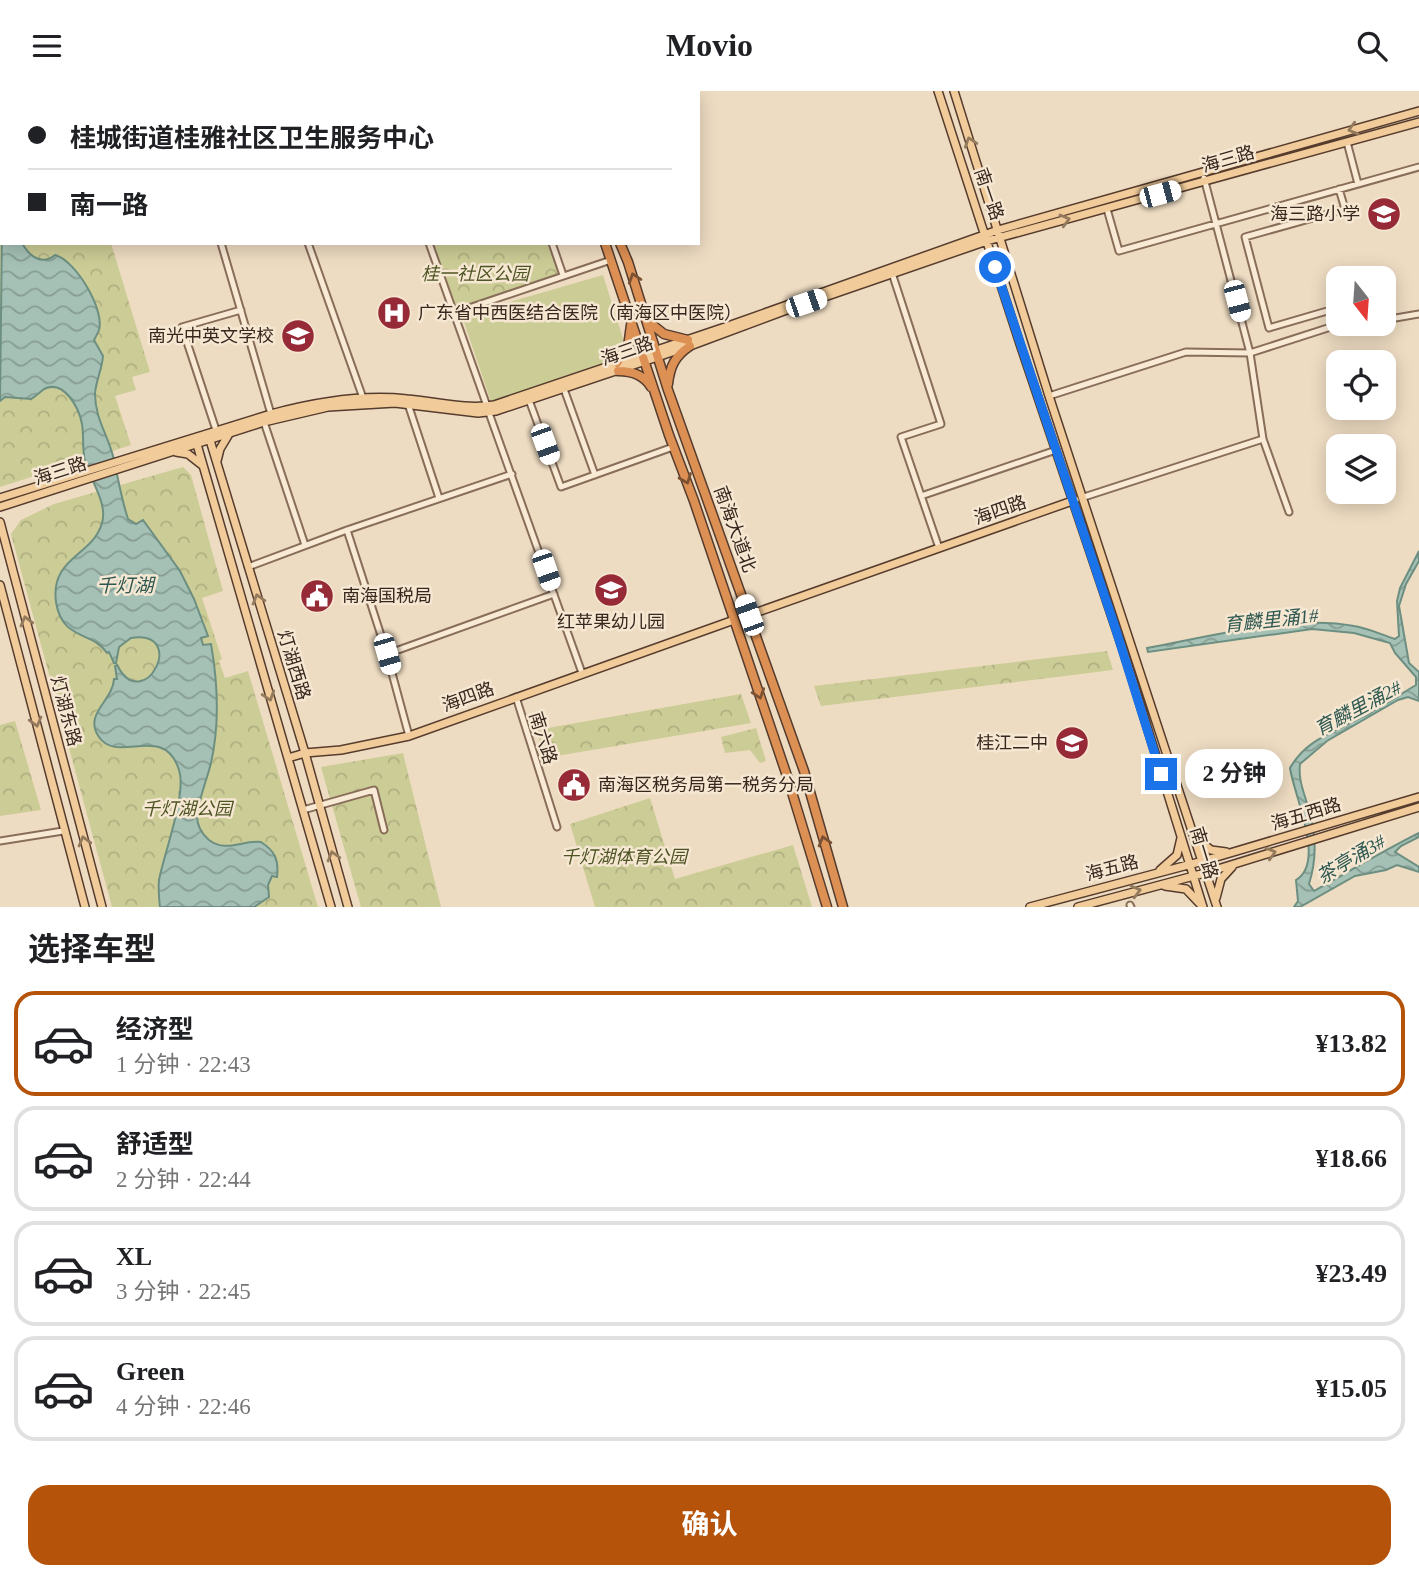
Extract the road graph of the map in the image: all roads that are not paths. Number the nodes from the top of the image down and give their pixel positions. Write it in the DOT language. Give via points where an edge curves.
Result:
graph roads {
  1 [pos="938,91"];
  2 [pos="954,91"];
  3 [pos="1419,111"];
  4 [pos="1419,122"];
  5 [pos="1347,142"];
  6 [pos="1419,167"];
  7 [pos="1202,172"];
  8 [pos="1205,182"];
  9 [pos="1358,184"];
  10 [pos="1339,189"];
  11 [pos="1107,209"];
  12 [pos="1216,223"];
  13 [pos="998,234"];
  14 [pos="987,237"];
  15 [pos="221,245"];
  16 [pos="309,245"];
  17 [pos="430,245"];
  18 [pos="553,245"];
  19 [pos="607,245"];
  20 [pos="621,245"];
  21 [pos="611,260"];
  22 [pos="892,274"];
  23 [pos="563,275"];
  24 [pos="241,310"];
  25 [pos="1326,312"];
  26 [pos="454,313"];
  27 [pos="1419,314"];
  28 [pos="646,318"];
  29 [pos="1396,318"];
  30 [pos="632,322"];
  31 [pos="1326,329"];
  32 [pos="689,343"];
  33 [pos="657,353"];
  34 [pos="1250,353"];
  35 [pos="644,357"];
  36 [pos="615,367"];
  37 [pos="564,389"];
  38 [pos="668,390"];
  39 [pos="655,394"];
  40 [pos="1049,395"];
  41 [pos="363,398"];
  42 [pos="529,400"];
  43 [pos="408,404"];
  44 [pos="488,409"];
  45 [pos="271,414"];
  46 [pos="264,422"];
  47 [pos="216,431"];
  48 [pos="230,433"];
  49 [pos="209,436"];
  50 [pos="1263,439"];
  51 [pos="196,440"];
  52 [pos="673,447"];
  53 [pos="1056,450"];
  54 [pos="171,452"];
  55 [pos="217,461"];
  56 [pos="127,462"];
  57 [pos="202,465"];
  58 [pos="512,474"];
  59 [pos="84,475"];
  60 [pos="595,475"];
  61 [pos="921,496"];
  62 [pos="1084,497"];
  63 [pos="0,498"];
  64 [pos="439,498"];
  65 [pos="1074,501"];
  66 [pos="0,507"];
  67 [pos="1289,512"];
  68 [pos="0,522"];
  69 [pos="346,530"];
  70 [pos="305,545"];
  71 [pos="939,548"];
  72 [pos="248,567"];
  73 [pos="0,585"];
  74 [pos="554,594"];
  75 [pos="749,615"];
  76 [pos="734,619"];
  77 [pos="387,654"];
  78 [pos="582,673"];
  79 [pos="516,697"];
  80 [pos="410,736"];
  81 [pos="304,753"];
  82 [pos="288,758"];
  83 [pos="1419,797"];
  84 [pos="319,805"];
  85 [pos="1419,807"];
  86 [pos="303,810"];
  87 [pos="557,827"];
  88 [pos="384,830"];
  89 [pos="63,831"];
  90 [pos="1182,834"];
  91 [pos="1195,837"];
  92 [pos="0,841"];
  93 [pos="1230,853"];
  94 [pos="1203,861"];
  95 [pos="1237,863"];
  96 [pos="1191,864"];
  97 [pos="1155,873"];
  98 [pos="1205,873"];
  99 [pos="1195,876"];
  100 [pos="1157,885"];
  101 [pos="1216,905"];
  102 [pos="85,907"];
  103 [pos="102,907"];
  104 [pos="331,907"];
  105 [pos="348,907"];
  106 [pos="827,907"];
  107 [pos="844,907"];
  108 [pos="1030,907"];
  109 [pos="1078,907"];
  110 [pos="1203,907"];
  1 -- 14 [label="main road, 南一路"];
  13 -- 2 [label="main road, 南一路, one-way"];
  3 -- 7 [label="main road, 海三路, one-way"];
  4 -- 5 [label="main road, 海三路"];
  5 -- 8 [label="main road, 海三路"];
  5 -- 9 [label="street"];
  6 -- 9 [label="street"];
  7 -- 8 [label="street"];
  7 -- 13 [label="main road, 海三路"];
  8 -- 11 [label="main road, 海三路"];
  8 -- 12 [label="street"];
  9 -- 10 [label="street"];
  10 -- 12 [label="street"];
  10 -- 25 [label="street" via="1345,209 1245,237 1269,328"];
  11 -- 12 [label="street" via="1119,251"];
  13 -- 11 [label="main road, 海三路, one-way"];
  12 -- 34 [label="street"];
  13 -- 14 [label="main road, 海三路"];
  13 -- 40 [label="main road, 南一路"];
  14 -- 22 [label="main road, 海三路"];
  14 -- 32 [label="main road, 海三路"];
  14 -- 53 [label="main road, 南一路"];
  15 -- 24 [label="street"];
  16 -- 41 [label="street"];
  17 -- 26 [label="street"];
  18 -- 23 [label="street"];
  19 -- 21 [label="highway, 南海大道北"];
  28 -- 20 [label="highway, 南海大道北, one-way"];
  21 -- 23 [label="street"];
  21 -- 30 [label="highway, 南海大道北"];
  22 -- 32 [label="main road, 海三路"];
  22 -- 61 [label="street" via="941,424 901,437"];
  23 -- 26 [label="street"];
  24 -- 45 [label="street"];
  24 -- 47 [label="street" via="181,327"];
  26 -- 44 [label="street"];
  27 -- 29 [label="street"];
  28 -- 32 [label="highway" via="654,329"];
  28 -- 33 [label="highway, 南海大道北"];
  30 -- 35 [label="highway, 南海大道北"];
  30 -- 36 [label="highway" via="628,347"];
  31 -- 34 [label="street"];
  32 -- 33 [label="main road, 海三路"];
  32 -- 38 [label="highway" via="672,365"];
  33 -- 35 [label="main road, 海三路"];
  33 -- 38 [label="highway, 南海大道北"];
  34 -- 40 [label="street" via="1186,352"];
  34 -- 50 [label="street"];
  35 -- 36 [label="main road, 海三路"];
  35 -- 39 [label="highway, 南海大道北"];
  36 -- 37 [label="main road, 海三路"];
  36 -- 39 [label="highway" via="642,377"];
  36 -- 44 [label="main road, 海三路"];
  37 -- 42 [label="main road, 海三路"];
  37 -- 60 [label="street"];
  38 -- 75 [label="highway, 南海大道北"];
  39 -- 52 [label="highway, 南海大道北"];
  40 -- 62 [label="main road, 南一路"];
  41 -- 44 [label="main road, 海三路" via="405,398"];
  41 -- 45 [label="main road, 海三路"];
  42 -- 44 [label="main road, 海三路"];
  42 -- 60 [label="street" via="561,487"];
  43 -- 44 [label="main road, 海三路"];
  43 -- 46 [label="main road, 海三路" via="338,405"];
  43 -- 64 [label="street"];
  44 -- 58 [label="street"];
  45 -- 47 [label="main road, 海三路"];
  46 -- 48 [label="main road, 海三路"];
  46 -- 70 [label="street"];
  47 -- 49 [label="main road, 海三路"];
  48 -- 49 [label="main road, 海三路"];
  48 -- 55 [label="main road"];
  49 -- 51 [label="main road, 海三路"];
  49 -- 55 [label="main road, 灯湖西路"];
  50 -- 62 [label="street, 海四路"];
  50 -- 67 [label="street"];
  51 -- 54 [label="main road, 海三路"];
  51 -- 56 [label="main road, 海三路"];
  51 -- 57 [label="main road, 灯湖西路"];
  52 -- 60 [label="street"];
  52 -- 76 [label="highway, 南海大道北, one-way"];
  53 -- 61 [label="street"];
  53 -- 65 [label="main road, 南一路"];
  54 -- 56 [label="main road, 海三路"];
  54 -- 57 [label="main road" via="188,454"];
  55 -- 72 [label="main road, 灯湖西路"];
  56 -- 59 [label="main road, 海三路"];
  57 -- 82 [label="main road, 灯湖西路, one-way"];
  58 -- 64 [label="street"];
  58 -- 74 [label="street"];
  59 -- 63 [label="main road, 海三路"];
  59 -- 66 [label="main road, 海三路"];
  61 -- 71 [label="street"];
  62 -- 65 [label="main road, 海四路"];
  62 -- 91 [label="main road, 南一路"];
  64 -- 69 [label="street"];
  65 -- 71 [label="main road, 海四路"];
  65 -- 90 [label="main road, 南一路"];
  103 -- 68 [label="main road, 灯湖东路, one-way"];
  69 -- 70 [label="street"];
  69 -- 77 [label="street"];
  70 -- 72 [label="street"];
  71 -- 75 [label="main road, 海四路"];
  81 -- 72 [label="main road, 灯湖西路, one-way"];
  73 -- 89 [label="main road, 灯湖东路, one-way"];
  74 -- 77 [label="street"];
  74 -- 78 [label="street"];
  107 -- 75 [label="highway, 南海大道北, one-way" via="804,771"];
  76 -- 78 [label="main road, 海四路"];
  76 -- 106 [label="highway, 南海大道北, one-way"];
  77 -- 80 [label="street"];
  78 -- 79 [label="main road, 海四路"];
  79 -- 80 [label="main road, 海四路"];
  79 -- 87 [label="street, 南六路"];
  80 -- 81 [label="main road, 海四路"];
  81 -- 82 [label="main road, 海四路"];
  81 -- 84 [label="main road, 灯湖西路"];
  82 -- 86 [label="main road, 灯湖西路"];
  83 -- 93 [label="main road, 海五西路"];
  84 -- 86 [label="street"];
  84 -- 88 [label="street" via="374,790"];
  105 -- 84 [label="main road, 灯湖西路, one-way"];
  95 -- 85 [label="main road, 海五西路, one-way"];
  86 -- 104 [label="main road, 灯湖西路"];
  89 -- 92 [label="street"];
  89 -- 102 [label="main road, 灯湖东路"];
  90 -- 96 [label="main road, 南一路"];
  90 -- 97 [label="main road" via="1177,855"];
  91 -- 93 [label="main road" via="1211,850"];
  91 -- 94 [label="main road, 南一路"];
  93 -- 94 [label="main road, 海五西路"];
  94 -- 96 [label="main road, 海五路"];
  94 -- 98 [label="main road, 南一路"];
  95 -- 98 [label="main road, 海五西路"];
  95 -- 101 [label="main road" via="1222,879"];
  96 -- 97 [label="main road, 海五路"];
  96 -- 99 [label="main road, 南一路"];
  97 -- 108 [label="main road, 海五路"];
  98 -- 99 [label="main road, 海五西路"];
  98 -- 101 [label="main road, 南一路"];
  99 -- 100 [label="main road, 海五西路"];
  99 -- 110 [label="main road, 南一路"];
  109 -- 100 [label="main road, 海五西路, one-way"];
  100 -- 110 [label="main road" via="1186,889"];
}
